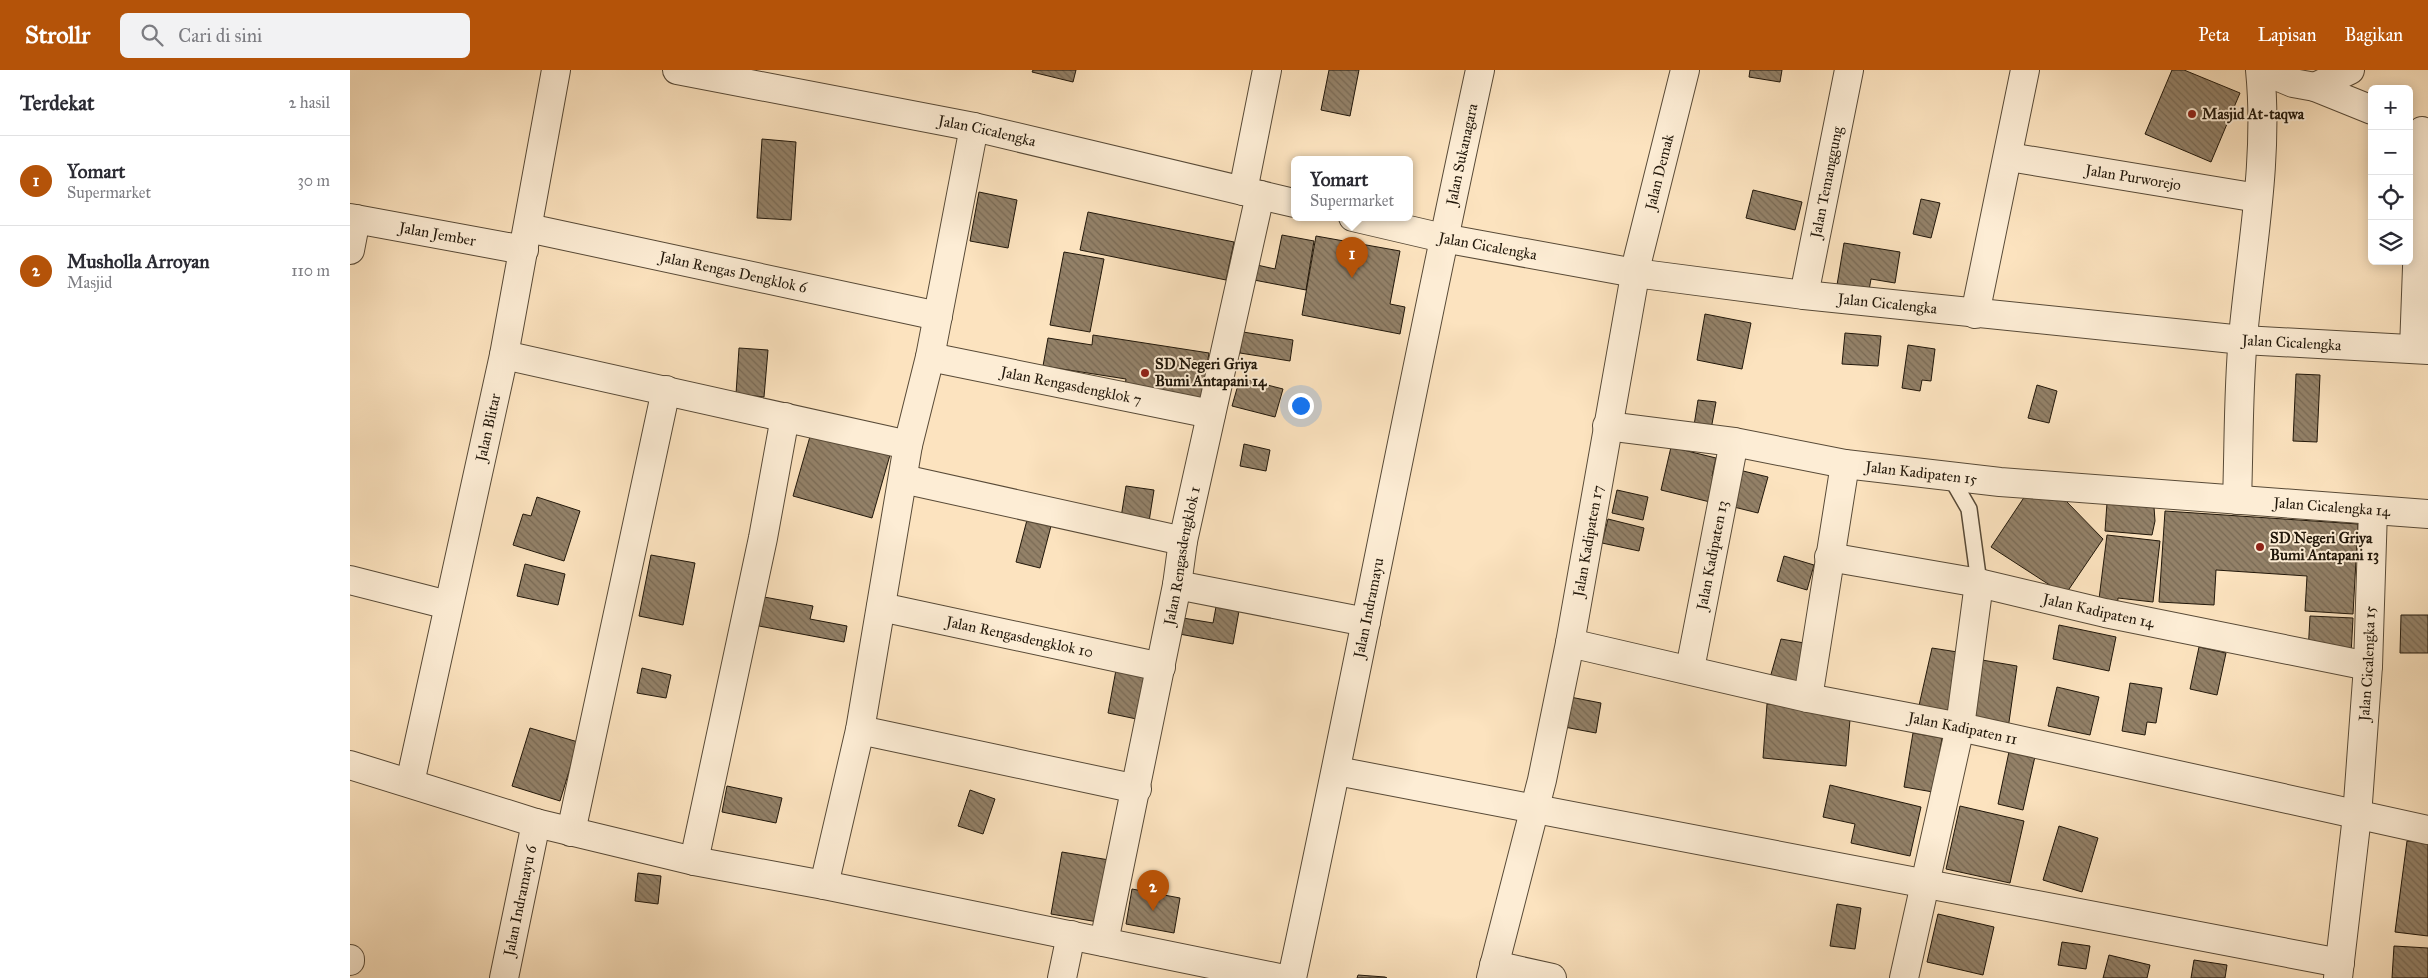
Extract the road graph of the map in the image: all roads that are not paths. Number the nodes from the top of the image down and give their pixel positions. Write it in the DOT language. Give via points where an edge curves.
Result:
graph roads {
  1 [pos="556,70"];
  2 [pos="677,70"];
  3 [pos="1267,70"];
  4 [pos="1480,70"];
  5 [pos="1685,70"];
  6 [pos="1849,70"];
  7 [pos="2025,70"];
  8 [pos="2261,70"];
  9 [pos="2350,70"];
  10 [pos="2315,87"];
  11 [pos="2368,108"];
  12 [pos="974,127"];
  13 [pos="2420,129"];
  14 [pos="2009,157"];
  15 [pos="1252,193"];
  16 [pos="2258,198"];
  17 [pos="1291,202"];
  18 [pos="353,218"];
  19 [pos="1369,221"];
  20 [pos="1443,238"];
  21 [pos="526,239"];
  22 [pos="350,250"];
  23 [pos="1635,274"];
  24 [pos="1804,295"];
  25 [pos="1975,314"];
  26 [pos="938,316"];
  27 [pos="2243,340"];
  28 [pos="2421,349"];
  29 [pos="504,354"];
  30 [pos="930,356"];
  31 [pos="666,390"];
  32 [pos="1211,414"];
  33 [pos="785,417"];
  34 [pos="1607,426"];
  35 [pos="1734,442"];
  36 [pos="908,445"];
  37 [pos="1846,464"];
  38 [pos="1950,476"];
  39 [pos="903,479"];
  40 [pos="2237,500"];
  41 [pos="2373,510"];
  42 [pos="2428,514"];
  43 [pos="1183,541"];
  44 [pos="1829,557"];
  45 [pos="350,580"];
  46 [pos="1979,583"];
  47 [pos="1177,585"];
  48 [pos="448,605"];
  49 [pos="881,607"];
  50 [pos="1366,622"];
  51 [pos="1570,643"];
  52 [pos="2368,666"];
  53 [pos="1160,667"];
  54 [pos="1690,669"];
  55 [pos="1808,698"];
  56 [pos="1960,727"];
  57 [pos="860,730"];
  58 [pos="350,765"];
  59 [pos="1337,770"];
  60 [pos="410,783"];
  61 [pos="1137,789"];
  62 [pos="1535,808"];
  63 [pos="2357,816"];
  64 [pos="536,823"];
  65 [pos="2428,830"];
  66 [pos="570,832"];
  67 [pos="694,861"];
  68 [pos="1924,884"];
  69 [pos="824,885"];
  70 [pos="1107,931"];
  71 [pos="1070,935"];
  72 [pos="1493,971"];
  73 [pos="2339,971"];
  74 [pos="504,978"];
  75 [pos="1062,978"];
  76 [pos="1279,978"];
  77 [pos="1292,978"];
  78 [pos="1552,978"];
  79 [pos="1904,978"];
  1 -- 21 [label="street, Jalan Blitar"];
  2 -- 12 [label="street, Jalan Cicalengka"];
  3 -- 15 [label="street, Jalan Rengasdengklok 1"];
  4 -- 20 [label="street, Jalan Sukanagara"];
  5 -- 23 [label="street, Jalan Demak"];
  6 -- 24 [label="street, Jalan Temanggung"];
  7 -- 14 [label="street"];
  8 -- 10 [label="street"];
  8 -- 16 [label="street" via="2264,110"];
  9 -- 10 [label="street"];
  10 -- 11 [label="street"];
  12 -- 15 [label="street, Jalan Cicalengka"];
  12 -- 26 [label="street"];
  13 -- 28 [label="street"];
  14 -- 16 [label="street, Jalan Purworejo"];
  14 -- 25 [label="street"];
  15 -- 17 [label="street, Jalan Cicalengka"];
  15 -- 32 [label="street, Jalan Rengasdengklok 1"];
  16 -- 27 [label="street"];
  18 -- 21 [label="street, Jalan Jember"];
  18 -- 22 [label="street"];
  19 -- 20 [label="street, Jalan Cicalengka"];
  20 -- 23 [label="street, Jalan Cicalengka"];
  20 -- 50 [label="street, Jalan Indramayu"];
  21 -- 26 [label="street, Jalan Rengas Dengklok 6"];
  21 -- 29 [label="street, Jalan Blitar"];
  23 -- 24 [label="street, Jalan Cicalengka"];
  23 -- 34 [label="street, Jalan Kadipaten 17"];
  24 -- 25 [label="street, Jalan Cicalengka"];
  25 -- 27 [label="street, Jalan Cicalengka"];
  26 -- 30 [label="street"];
  27 -- 28 [label="street, Jalan Cicalengka"];
  27 -- 40 [label="street"];
  29 -- 31 [label="street"];
  29 -- 48 [label="street, Jalan Blitar"];
  30 -- 32 [label="street, Jalan Rengasdengklok 7"];
  30 -- 36 [label="street"];
  31 -- 33 [label="street"];
  31 -- 66 [label="street"];
  32 -- 43 [label="street, Jalan Rengasdengklok 1"];
  33 -- 36 [label="street"];
  33 -- 67 [label="street"];
  34 -- 35 [label="street, Jalan Kadipaten 15"];
  34 -- 51 [label="street, Jalan Kadipaten 17"];
  35 -- 37 [label="street, Jalan Kadipaten 15"];
  35 -- 54 [label="street, Jalan Kadipaten 13"];
  36 -- 39 [label="street"];
  37 -- 38 [label="street, Jalan Kadipaten 15"];
  37 -- 44 [label="street"];
  38 -- 40 [label="street, Jalan Kadipaten 15"];
  38 -- 46 [label="lane" via="1968,509"];
  39 -- 43 [label="street"];
  39 -- 49 [label="street"];
  40 -- 41 [label="street, Jalan Cicalengka 14"];
  41 -- 42 [label="street, Jalan Cicalengka 14"];
  41 -- 52 [label="street, Jalan Cicalengka 15"];
  43 -- 47 [label="street, Jalan Rengasdengklok 1"];
  44 -- 46 [label="street, Jalan Kadipaten 14"];
  44 -- 55 [label="street"];
  45 -- 48 [label="street"];
  46 -- 52 [label="street, Jalan Kadipaten 14" via="2105,613"];
  46 -- 56 [label="street"];
  47 -- 50 [label="street"];
  47 -- 53 [label="street, Jalan Rengasdengklok 1"];
  48 -- 60 [label="street, Jalan Blitar"];
  49 -- 53 [label="street, Jalan Rengasdengklok 10"];
  49 -- 57 [label="street"];
  50 -- 59 [label="street, Jalan Indramayu"];
  51 -- 54 [label="street, Jalan Kadipaten 11"];
  51 -- 62 [label="street, Jalan Kadipaten 17"];
  52 -- 63 [label="street, Jalan Cicalengka 15"];
  53 -- 61 [label="street, Jalan Rengasdengklok 1"];
  54 -- 55 [label="street, Jalan Kadipaten 11"];
  55 -- 56 [label="street, Jalan Kadipaten 11"];
  56 -- 63 [label="street, Jalan Kadipaten 11"];
  56 -- 68 [label="street"];
  57 -- 61 [label="street"];
  57 -- 69 [label="street"];
  58 -- 60 [label="street"];
  59 -- 62 [label="street"];
  59 -- 77 [label="street, Jalan Indramayu"];
  60 -- 64 [label="street"];
  61 -- 70 [label="street, Jalan Rengasdengklok 1"];
  62 -- 68 [label="street"];
  62 -- 72 [label="street, Jalan Kadipaten 17"];
  63 -- 65 [label="street, Jalan Kadipaten 11"];
  63 -- 73 [label="street, Jalan Cicalengka 15"];
  64 -- 66 [label="street"];
  64 -- 74 [label="street, Jalan Indramayu 6"];
  66 -- 67 [label="street"];
  67 -- 69 [label="street"];
  68 -- 73 [label="street"];
  68 -- 79 [label="street"];
  69 -- 71 [label="street"];
  70 -- 71 [label="street"];
  70 -- 76 [label="street"];
  71 -- 75 [label="street"];
  72 -- 78 [label="street"];
}
